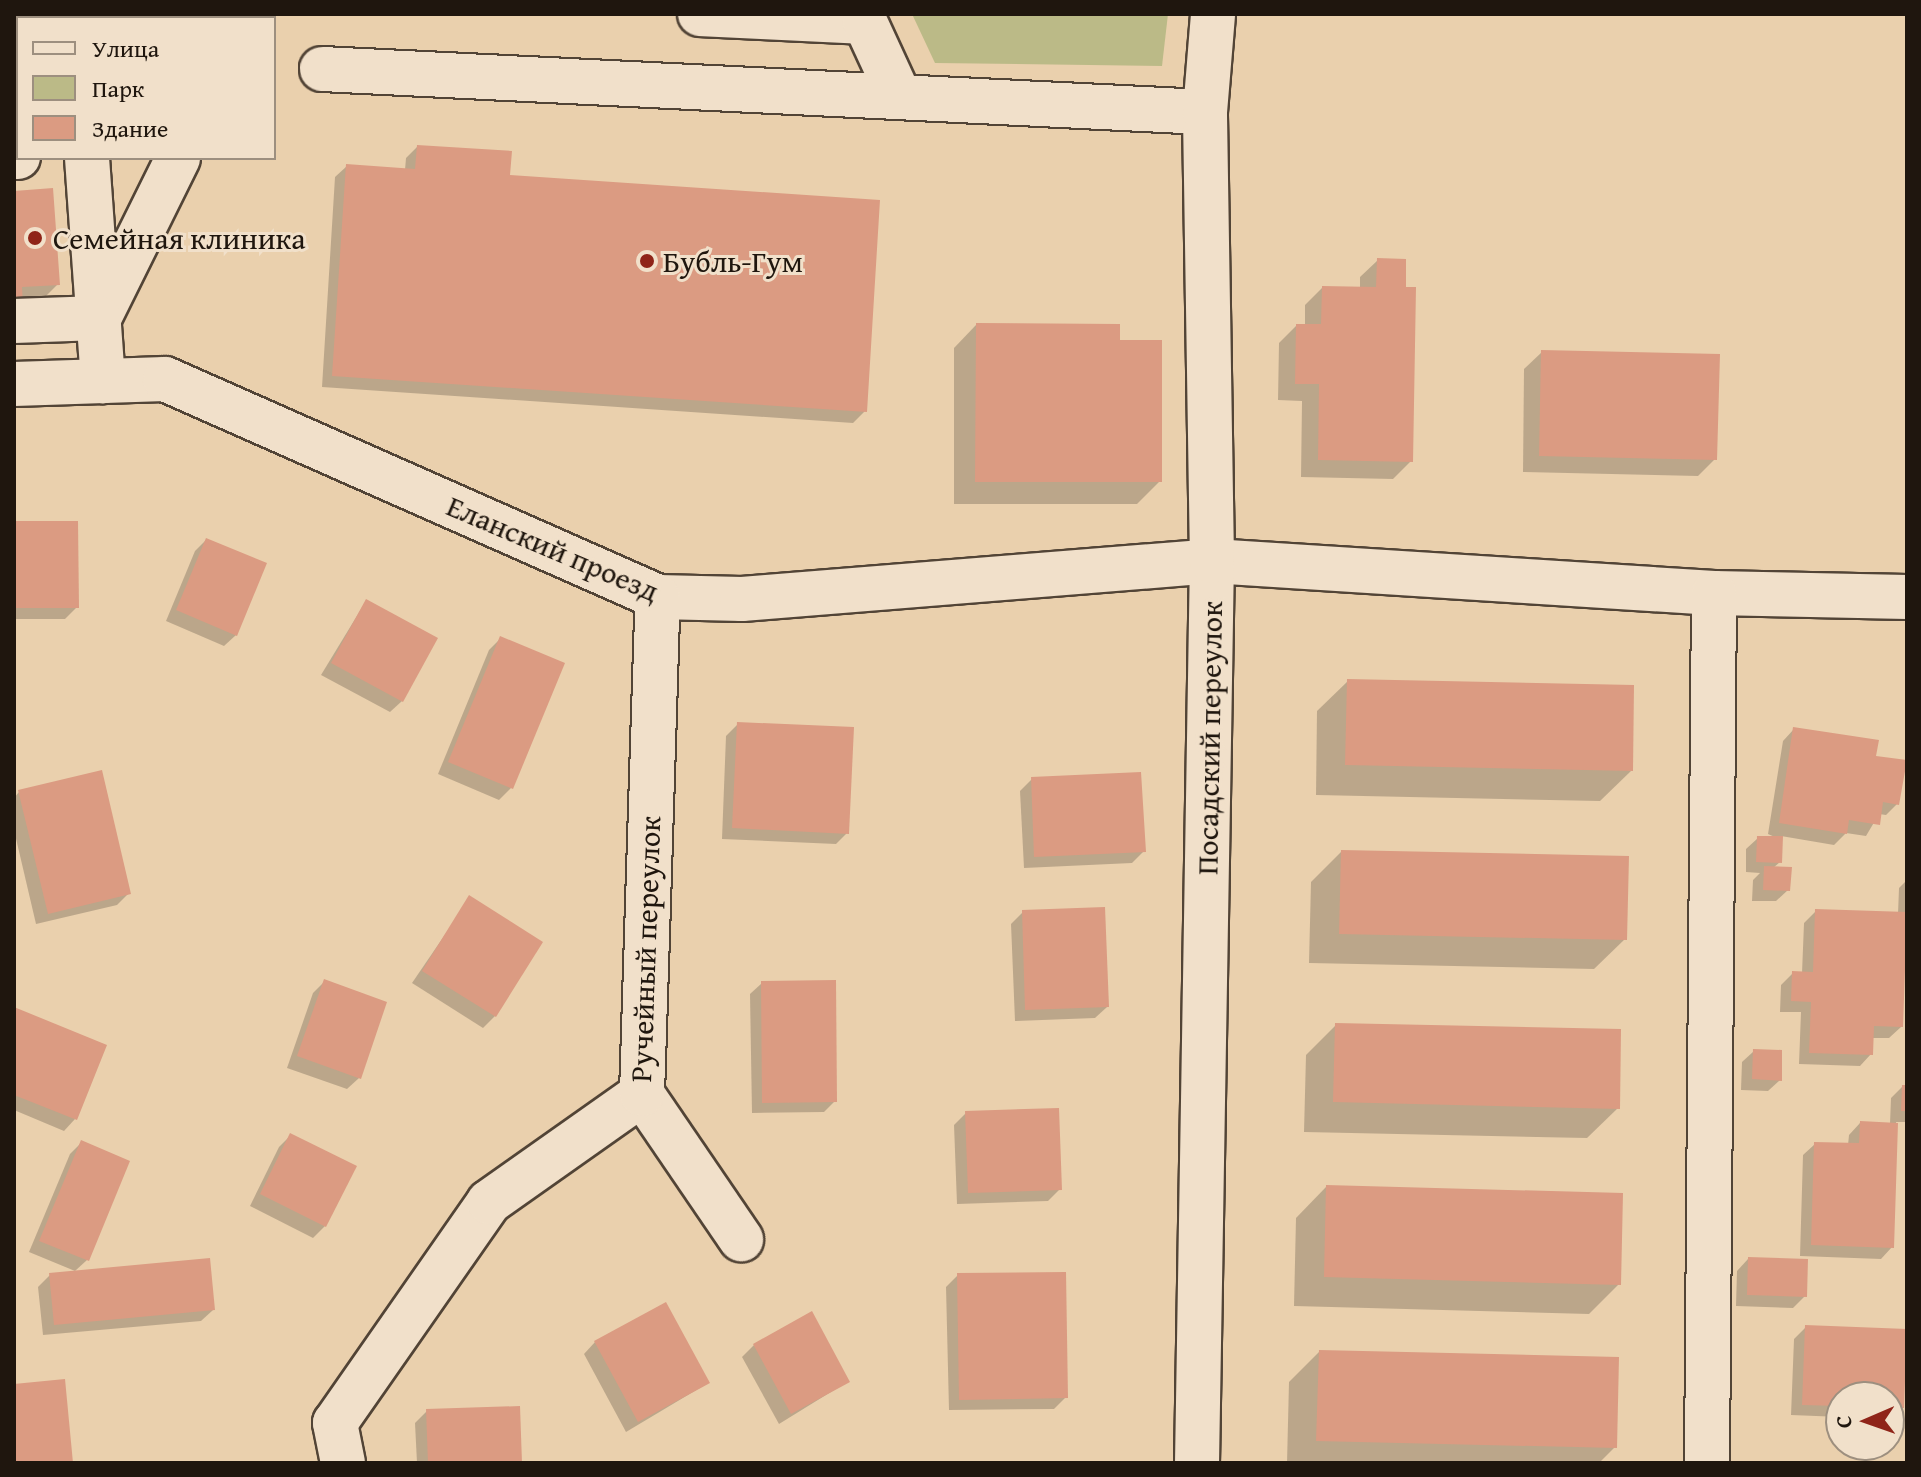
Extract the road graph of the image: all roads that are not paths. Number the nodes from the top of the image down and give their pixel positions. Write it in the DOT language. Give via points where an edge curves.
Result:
graph roads {
  1 [pos="700,14"];
  2 [pos="1213,14"];
  3 [pos="322,69"];
  4 [pos="899,96"];
  5 [pos="1205,112"];
  6 [pos="87,160"];
  7 [pos="177,160"];
  8 [pos="99,318"];
  9 [pos="14,321"];
  10 [pos="103,381"];
  11 [pos="14,384"];
  12 [pos="1212,561"];
  13 [pos="1714,593"];
  14 [pos="658,597"];
  15 [pos="1907,597"];
  16 [pos="642,1094"];
  17 [pos="741,1239"];
  18 [pos="343,1463"];
  19 [pos="1197,1463"];
  20 [pos="1707,1463"];
  1 -- 4 [label="street" via="865,22"];
  2 -- 5 [label="street, Посадский переулок"];
  3 -- 4 [label="street"];
  4 -- 5 [label="street"];
  5 -- 12 [label="street, Посадский переулок"];
  6 -- 8 [label="street"];
  7 -- 8 [label="street"];
  8 -- 9 [label="street"];
  8 -- 10 [label="street"];
  10 -- 11 [label="street, Еланский проезд"];
  10 -- 14 [label="street, Еланский проезд" via="165,379"];
  12 -- 13 [label="street, Еланский проезд"];
  12 -- 14 [label="street, Еланский проезд" via="742,599"];
  12 -- 19 [label="street, Посадский переулок"];
  13 -- 15 [label="street, Еланский проезд"];
  13 -- 20 [label="street"];
  14 -- 16 [label="street, Ручейный переулок"];
  16 -- 17 [label="street"];
  16 -- 18 [label="street, Ручейный переулок" via="489,1202 335,1423"];
}
